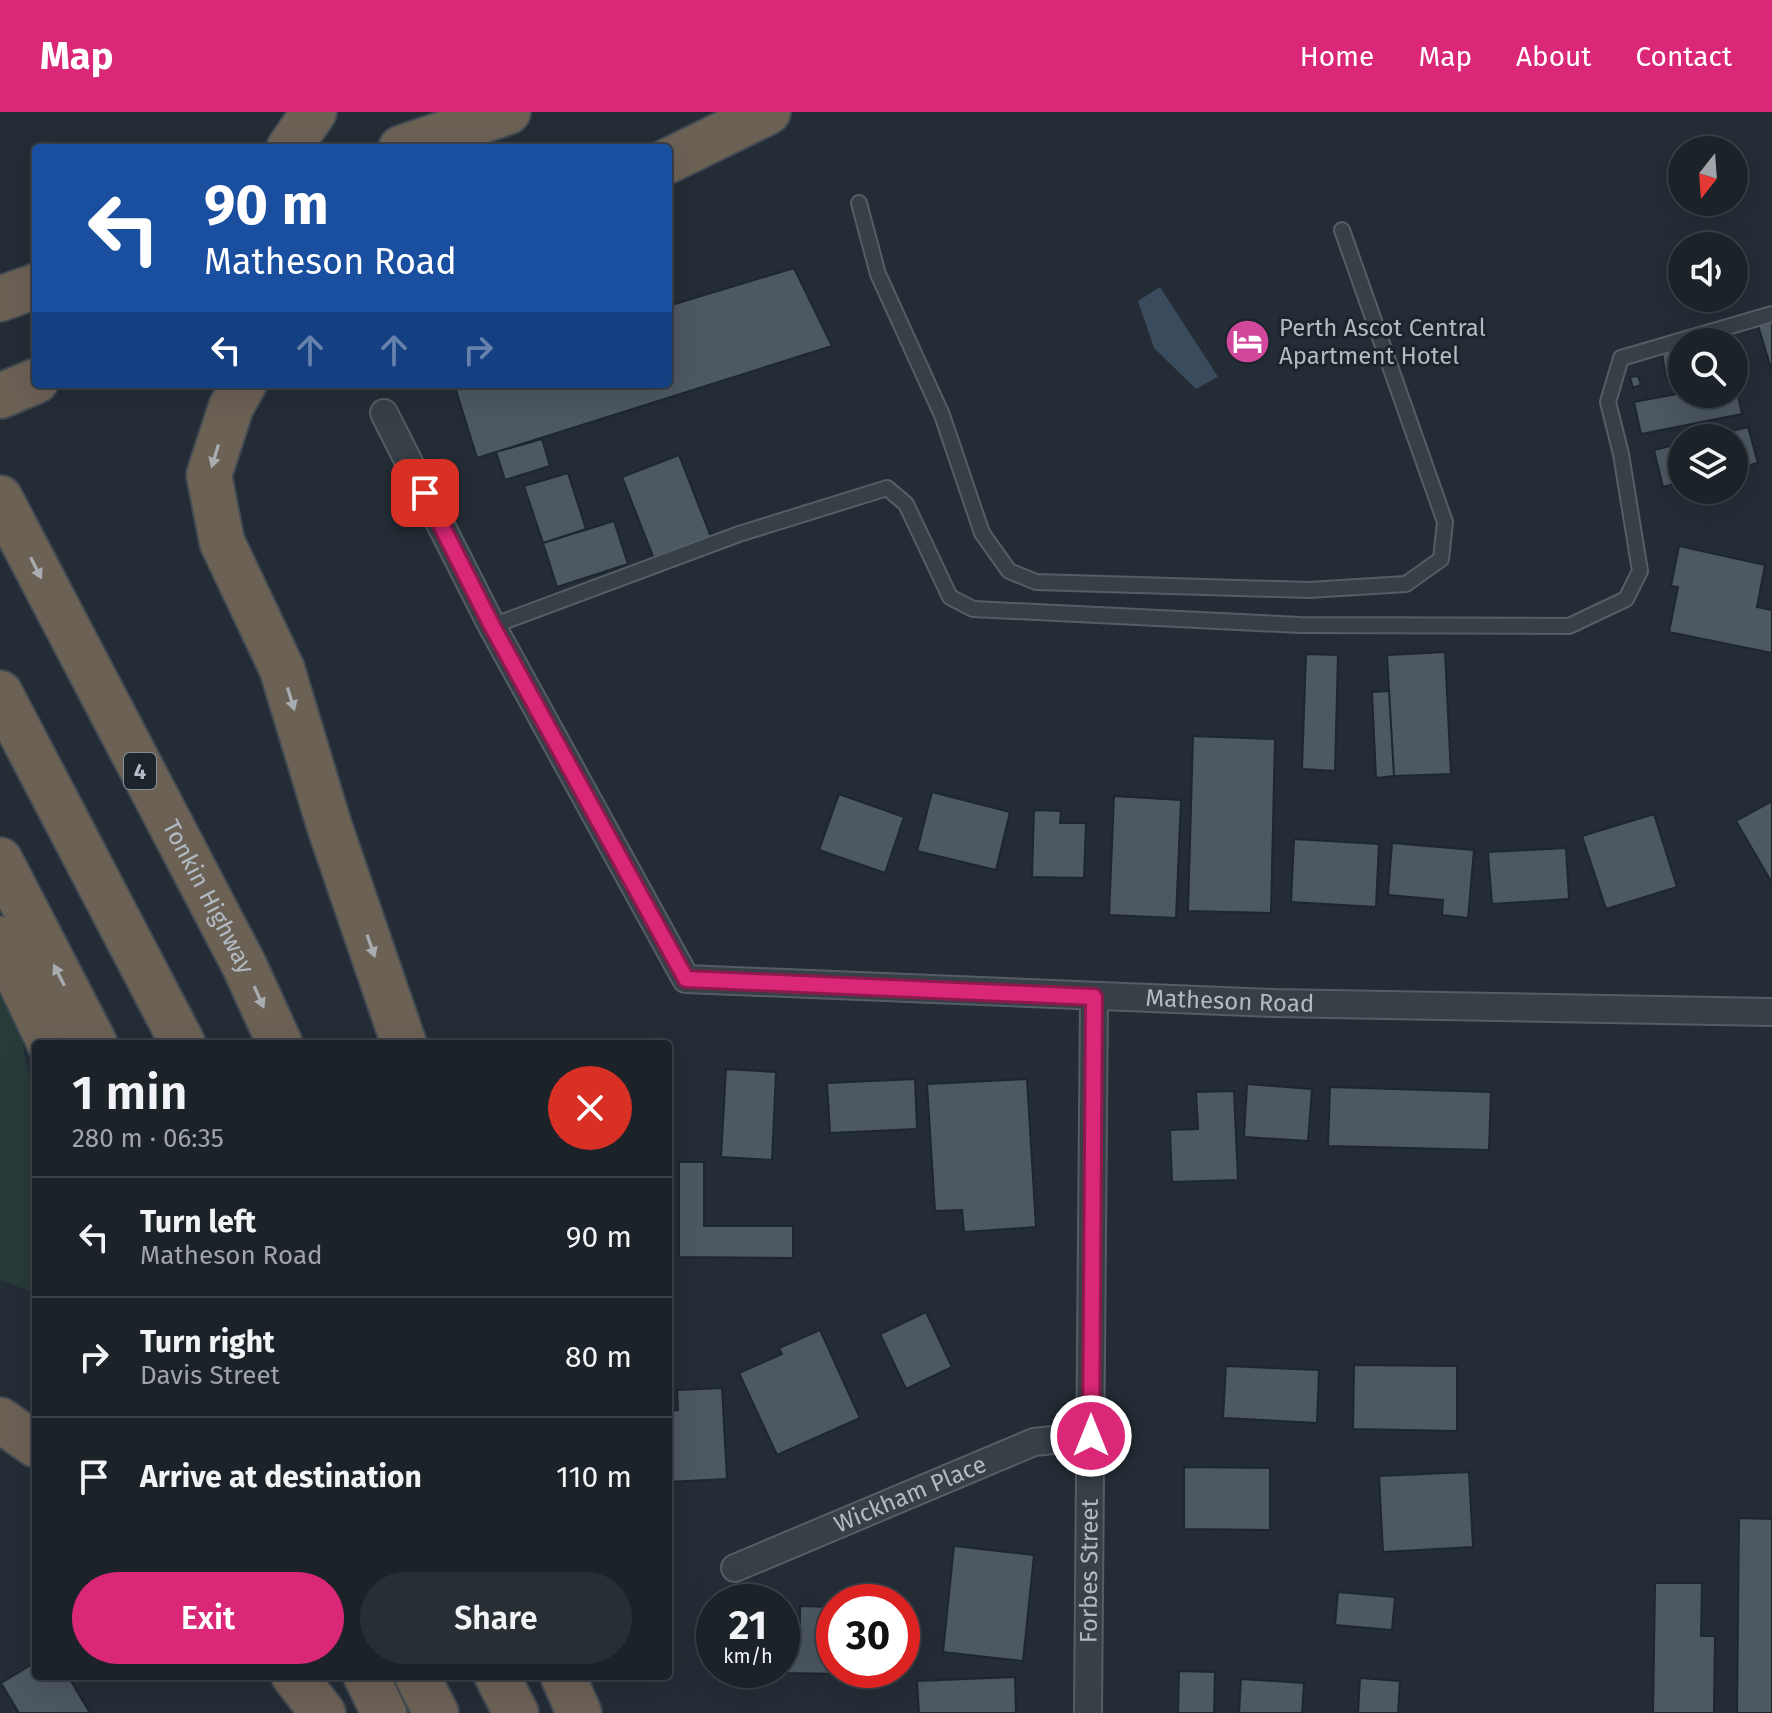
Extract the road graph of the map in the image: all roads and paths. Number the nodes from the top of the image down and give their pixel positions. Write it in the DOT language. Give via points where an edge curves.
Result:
graph roads {
  1 [pos="314,112"];
  2 [pos="508,112"];
  3 [pos="767,112"];
  4 [pos="449,130"];
  5 [pos="292,144"];
  6 [pos="412,144"];
  7 [pos="672,145"];
  8 [pos="672,159"];
  9 [pos="859,203"];
  10 [pos="1342,230"];
  11 [pos="32,287"];
  12 [pos="0,299"];
  13 [pos="1772,314"];
  14 [pos="242,388"];
  15 [pos="384,413"];
  16 [pos="0,498"];
  17 [pos="492,626"];
  18 [pos="0,693"];
  19 [pos="0,860"];
  20 [pos="0,939"];
  21 [pos="1094,997"];
  22 [pos="1772,1012"];
  23 [pos="48,1040"];
  24 [pos="93,1040"];
  25 [pos="181,1040"];
  26 [pos="278,1040"];
  27 [pos="403,1040"];
  28 [pos="0,1420"];
  29 [pos="1091,1436"];
  30 [pos="32,1442"];
  31 [pos="735,1568"];
  32 [pos="297,1680"];
  33 [pos="368,1680"];
  34 [pos="419,1680"];
  35 [pos="499,1680"];
  36 [pos="565,1680"];
  37 [pos="587,1680"];
  38 [pos="323,1713"];
  39 [pos="384,1713"];
  40 [pos="436,1713"];
  41 [pos="516,1713"];
  42 [pos="579,1713"];
  43 [pos="599,1713"];
  44 [pos="1088,1713"];
  1 -- 5 [label="highway"];
  2 -- 4 [label="highway"];
  3 -- 7 [label="highway"];
  3 -- 8 [label="highway"];
  4 -- 6 [label="highway"];
  9 -- 10 [label="lane" via="878,274 942,415 982,533 1009,571 1036,582 1309,590 1406,584 1441,559 1445,522"];
  11 -- 12 [label="highway"];
  13 -- 17 [label="lane" via="1621,358 1608,402 1640,571 1626,599 1569,626 1300,625 973,609 950,597 906,504 887,488 739,534"];
  14 -- 27 [label="highway, one-way" via="209,475 222,542 282,669"];
  15 -- 17 [label="street"];
  16 -- 26 [label="highway, Tonkin Highway / 4, one-way"];
  17 -- 21 [label="street, Matheson Road" via="686,979"];
  18 -- 25 [label="highway"];
  24 -- 19 [label="highway, one-way"];
  20 -- 23 [label="highway"];
  21 -- 22 [label="street, Matheson Road"];
  21 -- 29 [label="street, Forbes Street"];
  28 -- 30 [label="highway"];
  29 -- 31 [label="street, Wickham Place" via="1034,1442"];
  29 -- 44 [label="street, Forbes Street"];
  32 -- 38 [label="highway"];
  33 -- 39 [label="highway"];
  34 -- 40 [label="highway"];
  35 -- 41 [label="highway"];
  36 -- 42 [label="highway"];
  37 -- 43 [label="highway"];
}
